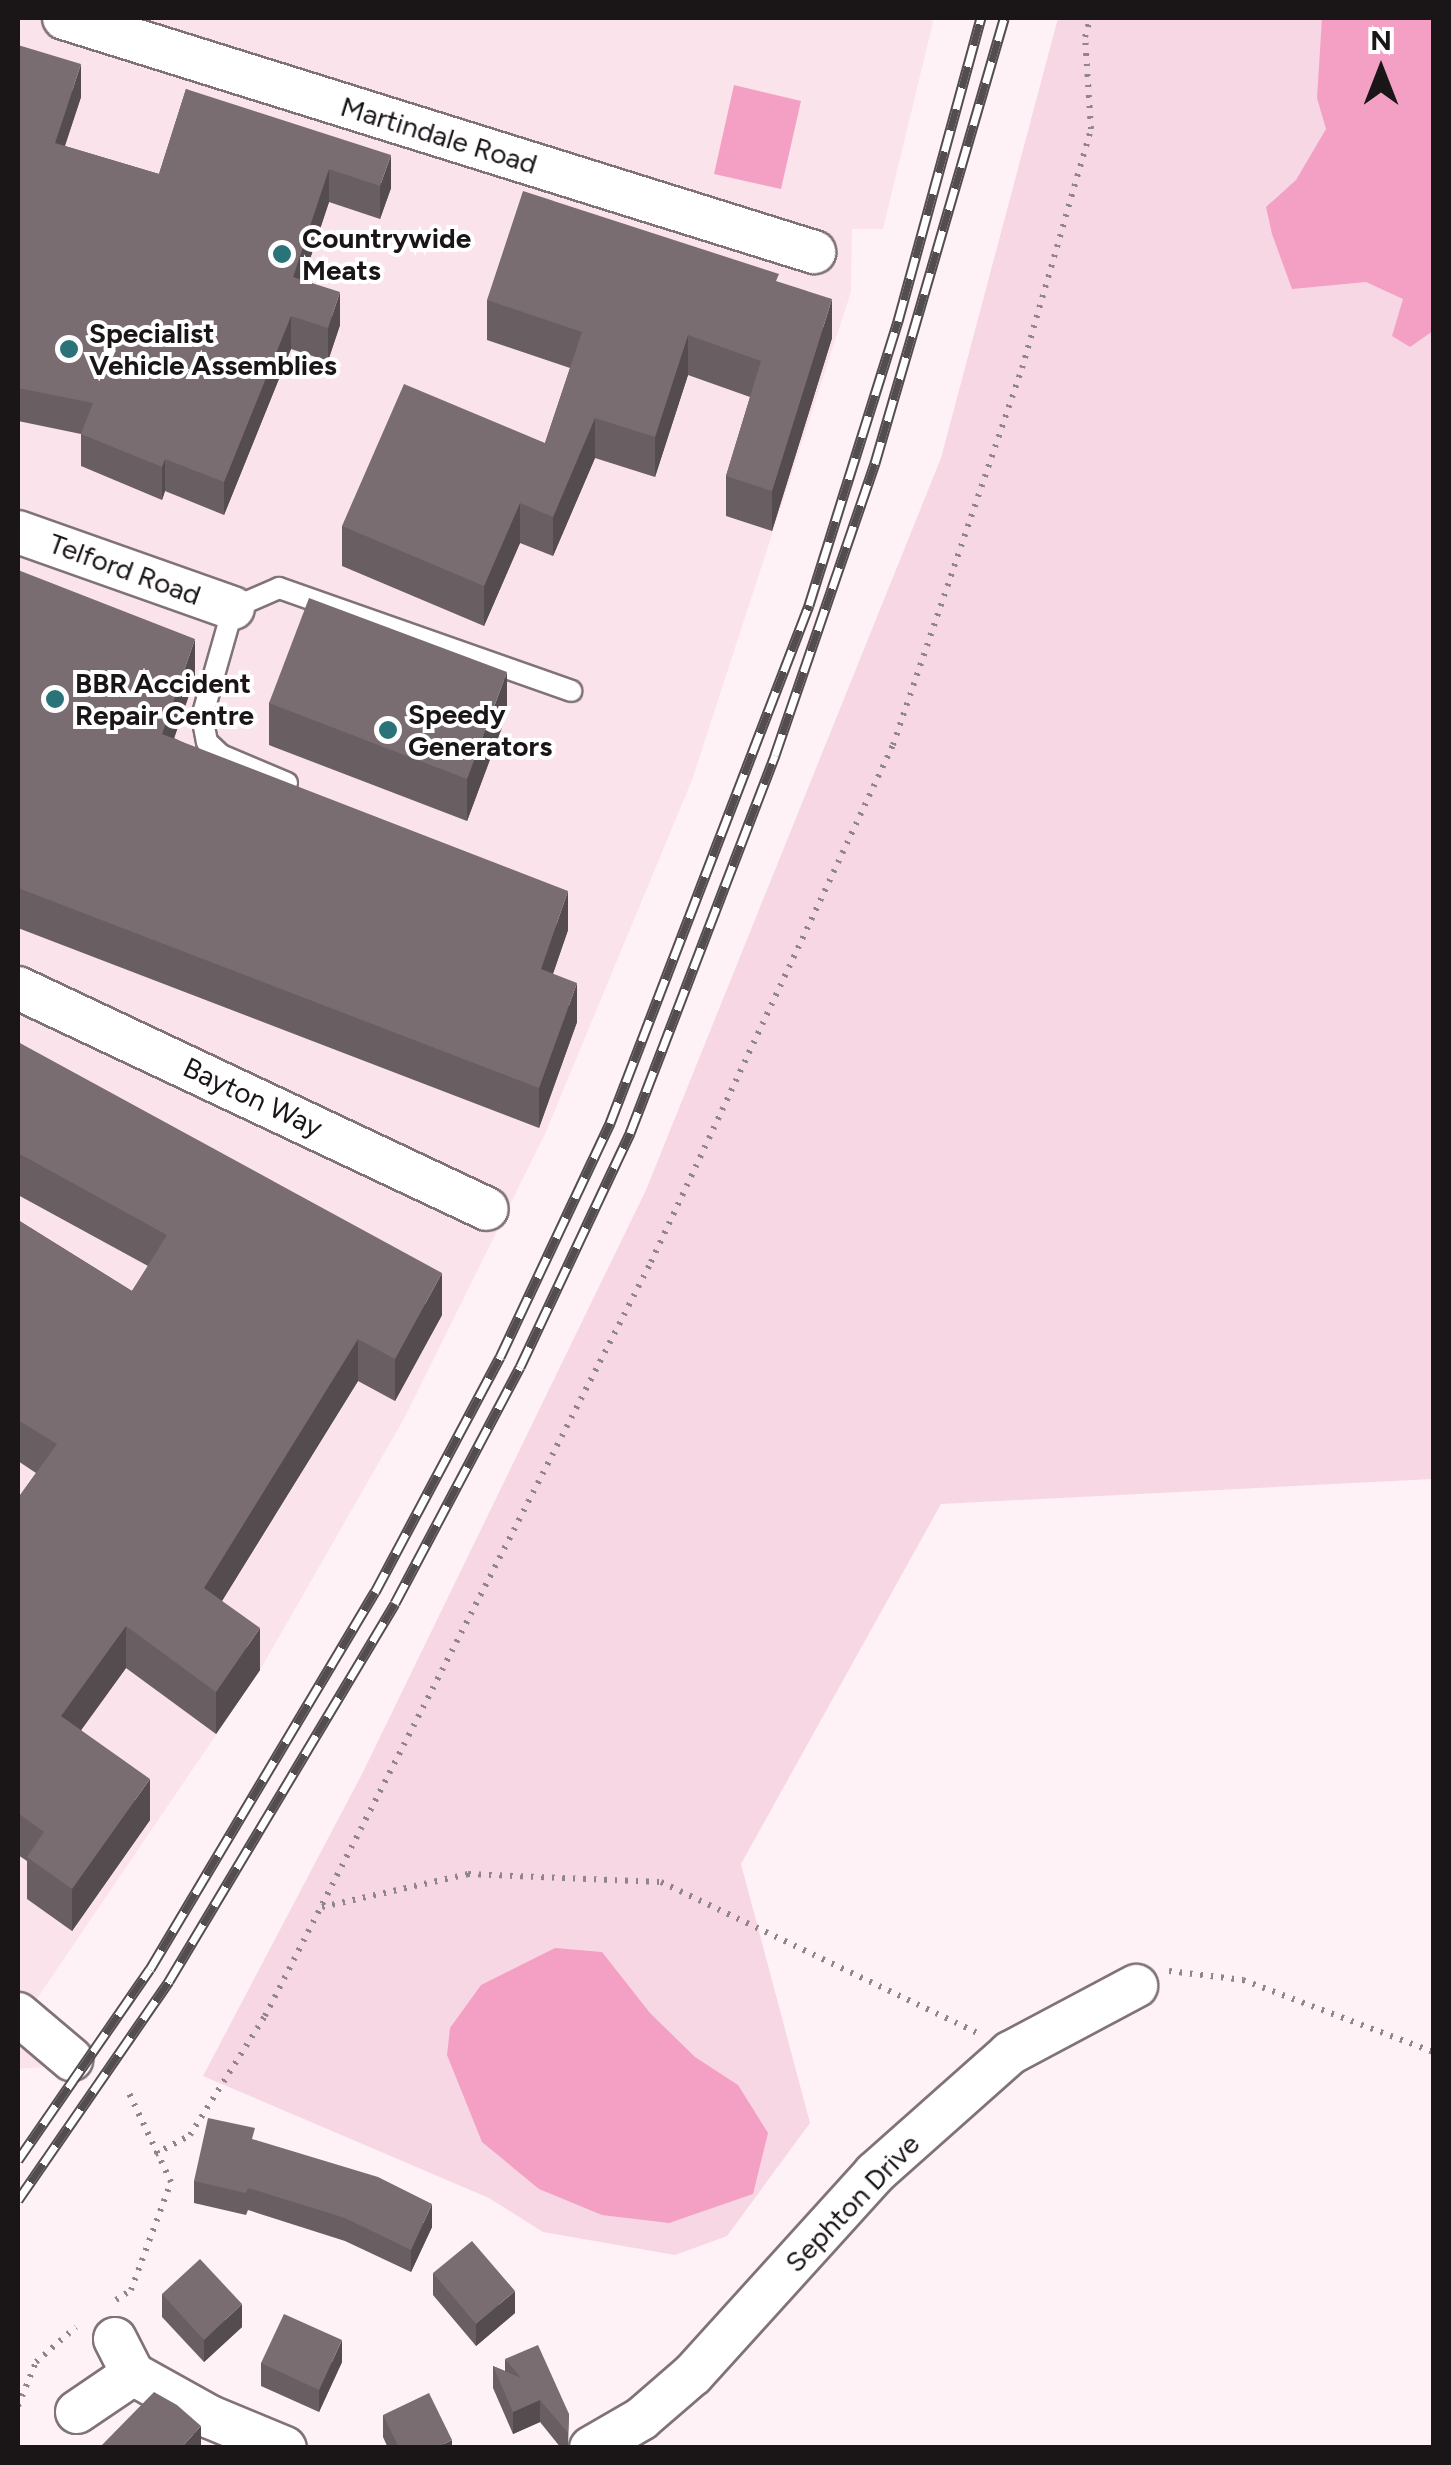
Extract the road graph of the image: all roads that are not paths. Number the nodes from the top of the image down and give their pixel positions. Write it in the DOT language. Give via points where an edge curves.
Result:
graph roads {
  1 [pos="64,18"];
  2 [pos="814,252"];
  3 [pos="18,532"];
  4 [pos="233,608"];
  5 [pos="571,691"];
  6 [pos="309,793"];
  7 [pos="18,988"];
  8 [pos="487,1209"];
  9 [pos="1144,1978"];
  10 [pos="18,2014"];
  11 [pos="71,2059"];
  12 [pos="77,2412"];
  13 [pos="285,2448"];
  14 [pos="591,2448"];
  1 -- 2 [label="street, Martindale Road"];
  3 -- 4 [label="street, Telford Road"];
  4 -- 5 [label="lane" via="279,588"];
  4 -- 6 [label="lane" via="210,672 202,717 207,742 221,755"];
  7 -- 8 [label="street, Bayton Way"];
  9 -- 14 [label="street, Sephton Drive" via="1010,2053 876,2174 693,2374 641,2419"];
  10 -- 11 [label="street"];
  12 -- 13 [label="street" via="108,2336"];
}
